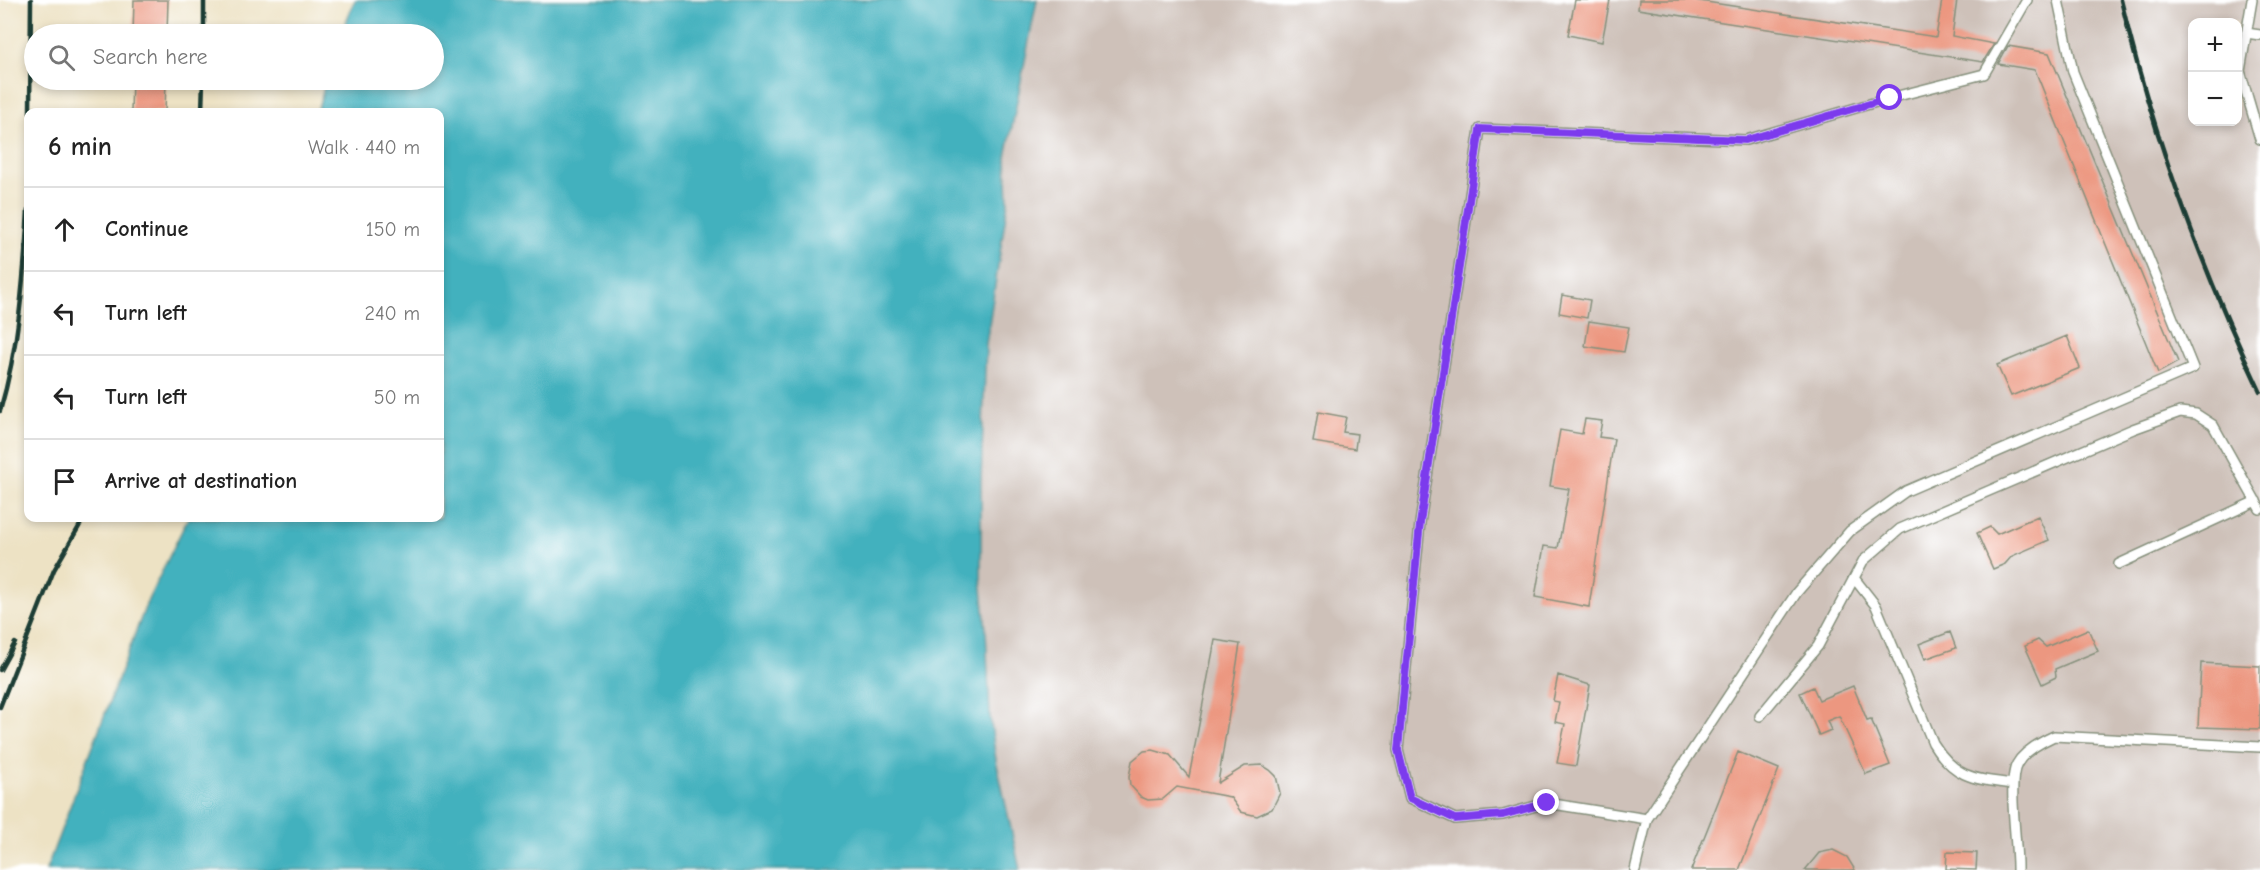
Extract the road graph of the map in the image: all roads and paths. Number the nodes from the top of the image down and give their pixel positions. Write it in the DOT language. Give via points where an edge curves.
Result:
graph roads {
  1 [pos="2027,0"];
  2 [pos="2058,0"];
  3 [pos="2252,0"];
  4 [pos="2246,33"];
  5 [pos="2260,35"];
  6 [pos="2260,139"];
  7 [pos="2258,505"];
  8 [pos="2119,564"];
  9 [pos="1854,578"];
  10 [pos="1760,716"];
  11 [pos="2260,747"];
  12 [pos="2013,784"];
  13 [pos="1647,819"];
  14 [pos="1635,870"];
  15 [pos="2018,870"];
  1 -- 13 [label="lane" via="1984,74 1746,140 1480,129 1420,523 1398,750 1410,798 1455,819 1503,815 1547,803"];
  2 -- 13 [label="lane" via="2073,72 2193,368 1906,491 1850,531 1797,592"];
  3 -- 4 [label="lane"];
  4 -- 5 [label="lane"];
  4 -- 6 [label="lane" via="2240,71"];
  7 -- 8 [label="lane"];
  7 -- 9 [label="lane" via="2213,425 2196,414 2180,412 1900,530 1863,561"];
  9 -- 10 [label="lane" via="1818,646"];
  9 -- 12 [label="lane" via="1876,606 1944,762 1969,778"];
  11 -- 12 [label="lane" via="2054,736 2038,743 2016,764"];
  12 -- 15 [label="lane"];
  13 -- 14 [label="lane"];
}
